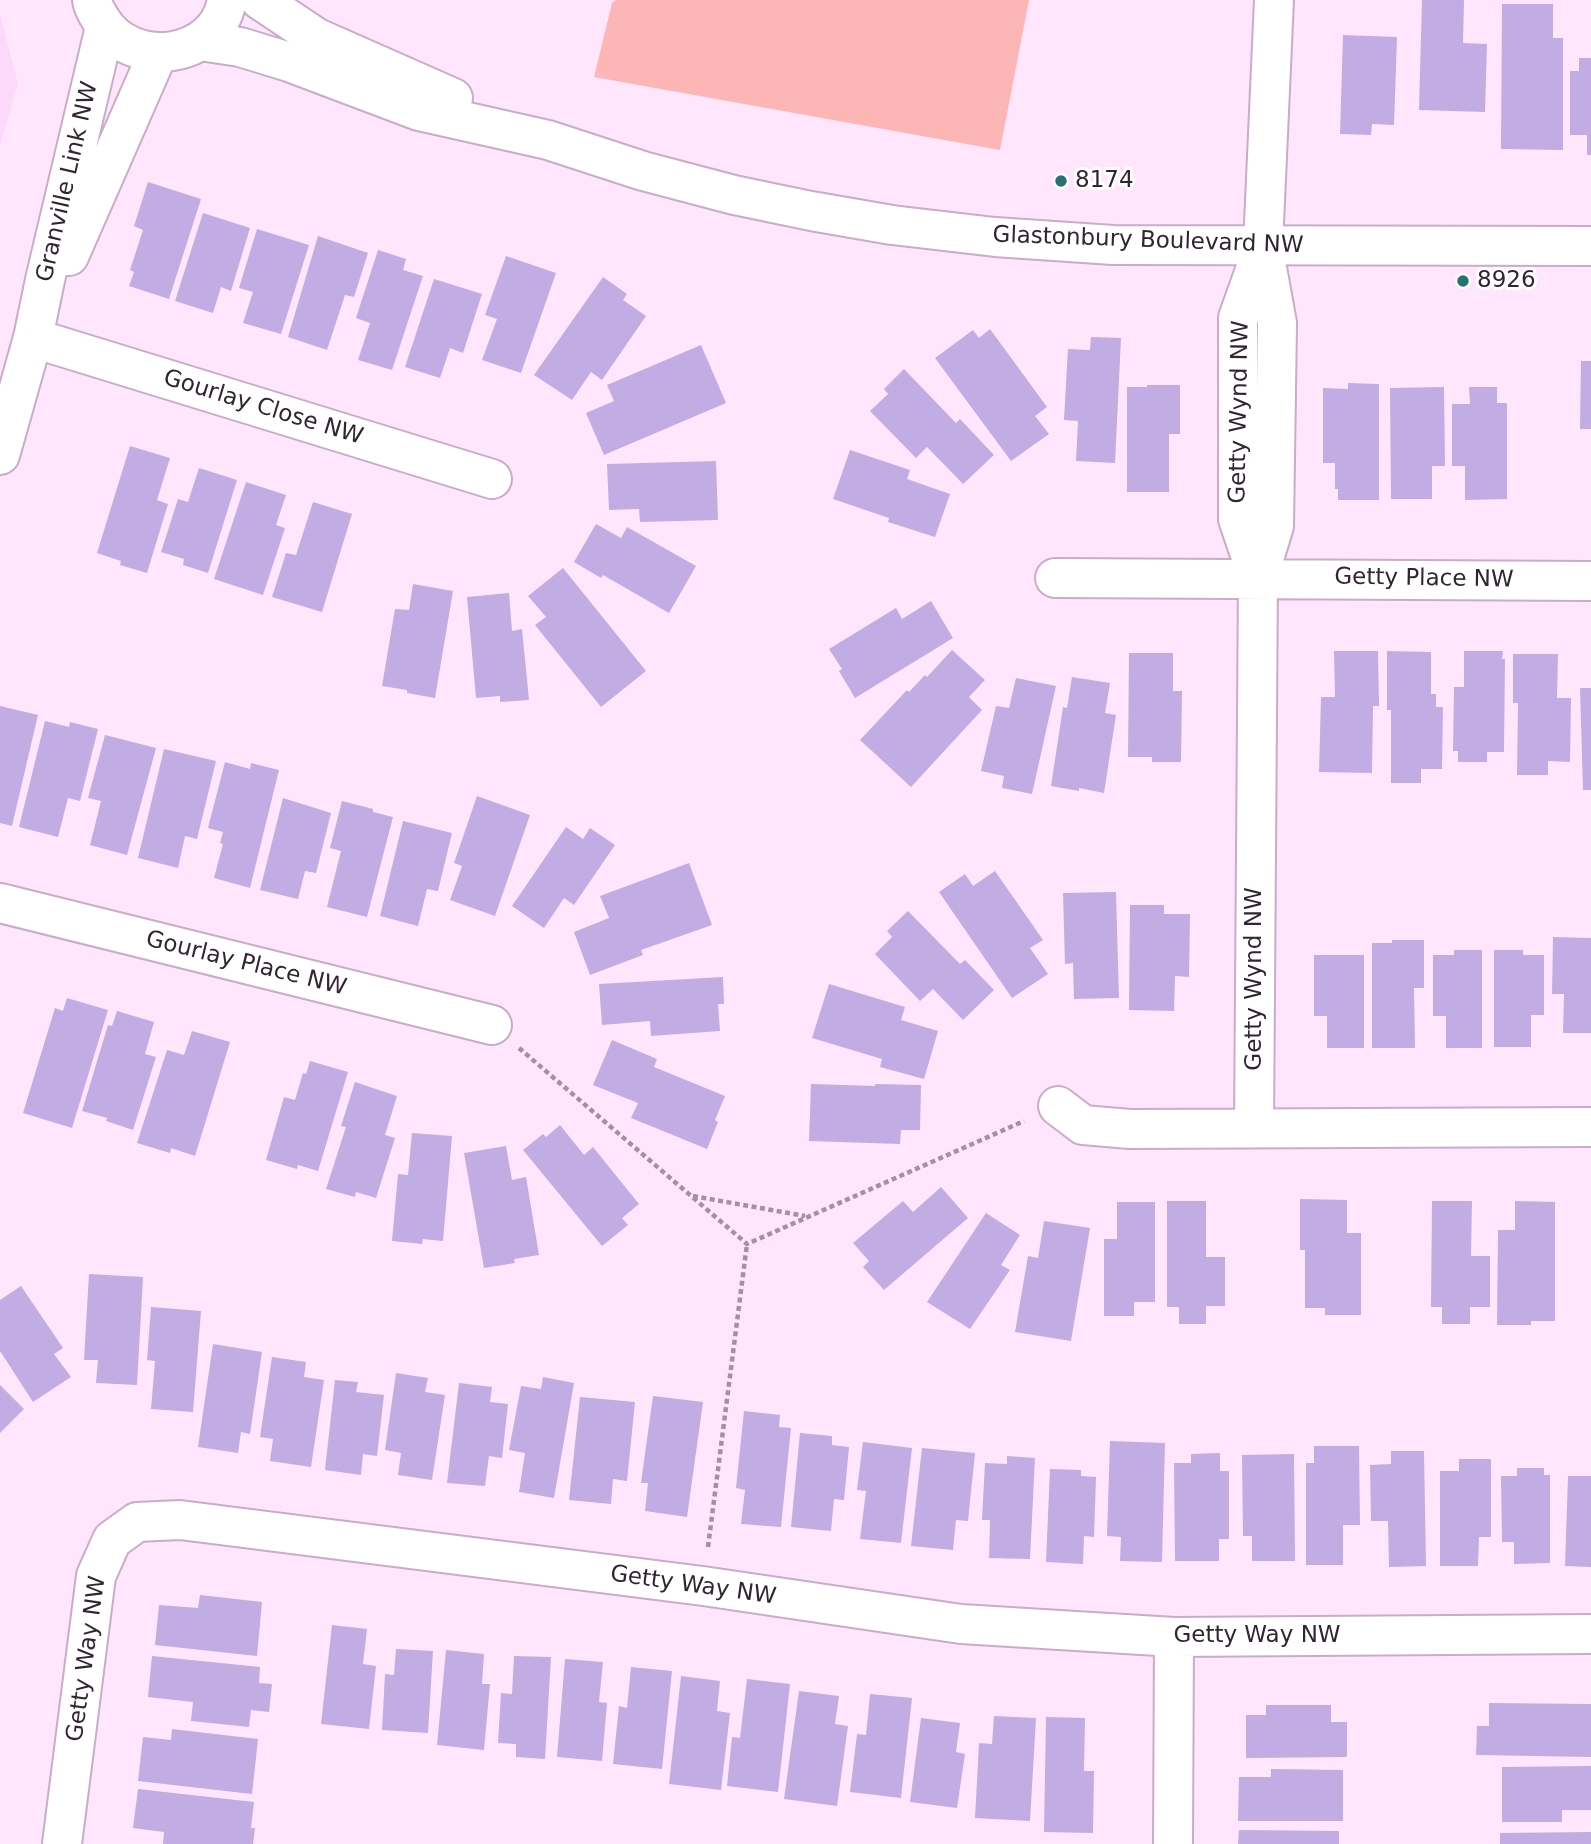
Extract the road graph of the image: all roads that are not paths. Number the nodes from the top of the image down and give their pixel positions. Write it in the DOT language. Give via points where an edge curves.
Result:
graph roads {
  1 [pos="227,0"];
  2 [pos="260,0"];
  3 [pos="1273,0"];
  4 [pos="99,13"];
  5 [pos="200,41"];
  6 [pos="158,53"];
  7 [pos="548,140"];
  8 [pos="1263,246"];
  9 [pos="1591,246"];
  10 [pos="33,338"];
  11 [pos="0,455"];
  12 [pos="492,479"];
  13 [pos="1055,578"];
  14 [pos="1258,578"];
  15 [pos="1591,581"];
  16 [pos="0,903"];
  17 [pos="492,1025"];
  18 [pos="1058,1106"];
  19 [pos="1591,1127"];
  20 [pos="1254,1128"];
  21 [pos="1591,1634"];
  22 [pos="1174,1637"];
  23 [pos="62,1844"];
  24 [pos="1173,1844"];
  1 -- 5 [label="street" via="215,27"];
  2 -- 7 [label="street, Glastonbury Boulevard NW" via="317,38"];
  3 -- 8 [label="street, Getty Wynd NW"];
  4 -- 6 [label="street" via="120,40"];
  4 -- 10 [label="street, Granville Link NW"];
  5 -- 6 [label="street, Glastonbury Boulevard NW"];
  5 -- 7 [label="street, Glastonbury Boulevard NW" via="289,62 419,111"];
  6 -- 10 [label="street, Granville Link NW"];
  7 -- 8 [label="street, Glastonbury Boulevard NW" via="734,195 892,225 1113,245"];
  8 -- 9 [label="street, Glastonbury Boulevard NW"];
  8 -- 14 [label="street, Getty Wynd NW" via="1278,323 1274,526"];
  10 -- 11 [label="street, Granville Link NW"];
  10 -- 12 [label="street, Gourlay Close NW"];
  13 -- 14 [label="street"];
  14 -- 15 [label="street, Getty Place NW"];
  14 -- 20 [label="street, Getty Wynd NW"];
  16 -- 17 [label="street, Gourlay Place NW"];
  18 -- 20 [label="street" via="1083,1125"];
  19 -- 20 [label="street"];
  21 -- 22 [label="street, Getty Way NW"];
  22 -- 23 [label="street, Getty Way NW" via="961,1624 704,1586 180,1520 137,1522 112,1540 96,1576"];
  22 -- 24 [label="street"];
}
